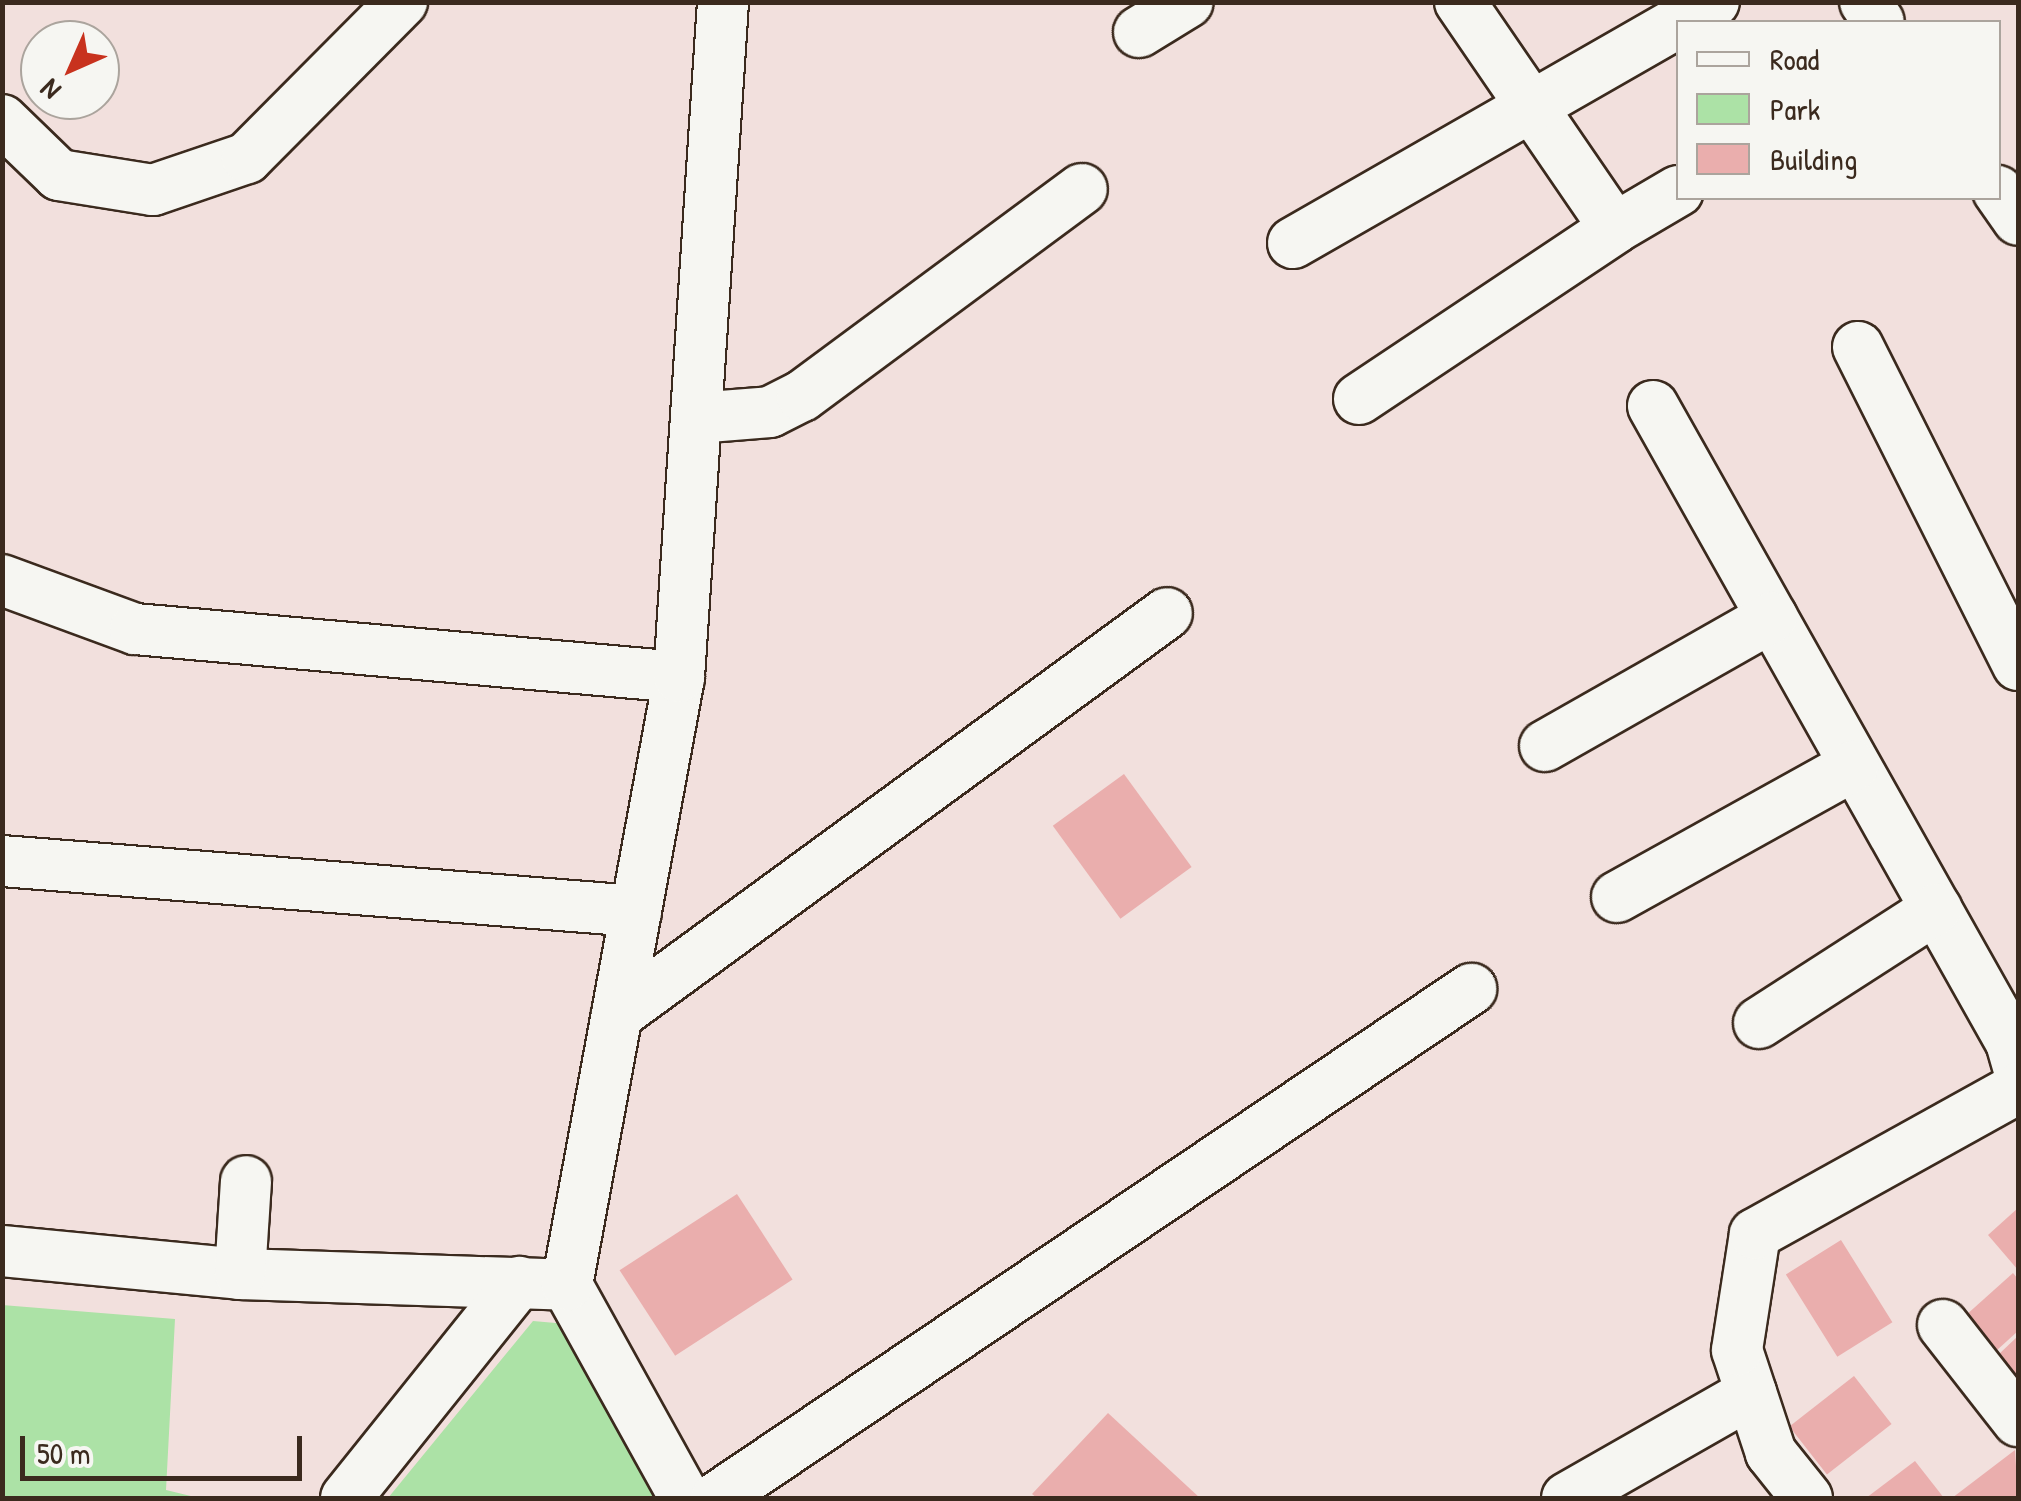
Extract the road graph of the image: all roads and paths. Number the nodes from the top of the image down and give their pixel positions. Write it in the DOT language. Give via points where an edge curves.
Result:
graph roads {
  1 [pos="402,2"];
  2 [pos="723,2"];
  3 [pos="1188,2"];
  4 [pos="1460,2"];
  5 [pos="1714,2"];
  6 [pos="1682,20"];
  7 [pos="1676,23"];
  8 [pos="1139,32"];
  9 [pos="1530,104"];
  10 [pos="2,120"];
  11 [pos="1082,189"];
  12 [pos="1676,192"];
  13 [pos="2001,196"];
  14 [pos="2018,220"];
  15 [pos="1614,228"];
  16 [pos="1293,243"];
  17 [pos="1858,348"];
  18 [pos="1360,399"];
  19 [pos="1653,406"];
  20 [pos="696,418"];
  21 [pos="2,580"];
  22 [pos="1167,614"];
  23 [pos="1772,617"];
  24 [pos="2018,665"];
  25 [pos="679,677"];
  26 [pos="1545,746"];
  27 [pos="1853,766"];
  28 [pos="2,861"];
  29 [pos="1617,897"];
  30 [pos="1936,909"];
  31 [pos="636,911"];
  32 [pos="1471,988"];
  33 [pos="616,1016"];
  34 [pos="1760,1023"];
  35 [pos="2018,1067"];
  36 [pos="2018,1088"];
  37 [pos="246,1181"];
  38 [pos="2,1250"];
  39 [pos="240,1274"];
  40 [pos="543,1284"];
  41 [pos="1943,1325"];
  42 [pos="1751,1393"];
  43 [pos="2018,1421"];
  44 [pos="346,1498"];
  45 [pos="686,1498"];
  46 [pos="716,1498"];
  47 [pos="1567,1498"];
  48 [pos="1807,1498"];
  1 -- 10 [label="street" via="247,158 153,190 59,175"];
  2 -- 20 [label="street"];
  3 -- 8 [label="street"];
  4 -- 9 [label="street"];
  5 -- 6 [label="street"];
  7 -- 9 [label="street"];
  9 -- 15 [label="street"];
  9 -- 16 [label="street"];
  11 -- 20 [label="street" via="802,396 770,412"];
  12 -- 15 [label="street"];
  13 -- 14 [label="street"];
  15 -- 18 [label="street"];
  17 -- 24 [label="street"];
  19 -- 23 [label="street"];
  20 -- 25 [label="street"];
  21 -- 25 [label="street" via="135,629"];
  22 -- 33 [label="street"];
  23 -- 26 [label="street"];
  23 -- 27 [label="street"];
  25 -- 31 [label="street"];
  27 -- 29 [label="street"];
  27 -- 30 [label="street"];
  28 -- 31 [label="street"];
  30 -- 34 [label="street"];
  30 -- 35 [label="street" via="2012,1042"];
  31 -- 33 [label="street"];
  32 -- 46 [label="street"];
  33 -- 40 [label="street"];
  36 -- 42 [label="street" via="1755,1234 1737,1350"];
  37 -- 39 [label="street"];
  38 -- 39 [label="street"];
  39 -- 40 [label="street"];
  40 -- 44 [label="street"];
  40 -- 45 [label="street"];
  41 -- 43 [label="street"];
  42 -- 47 [label="street"];
  42 -- 48 [label="street" via="1771,1453"];
}
